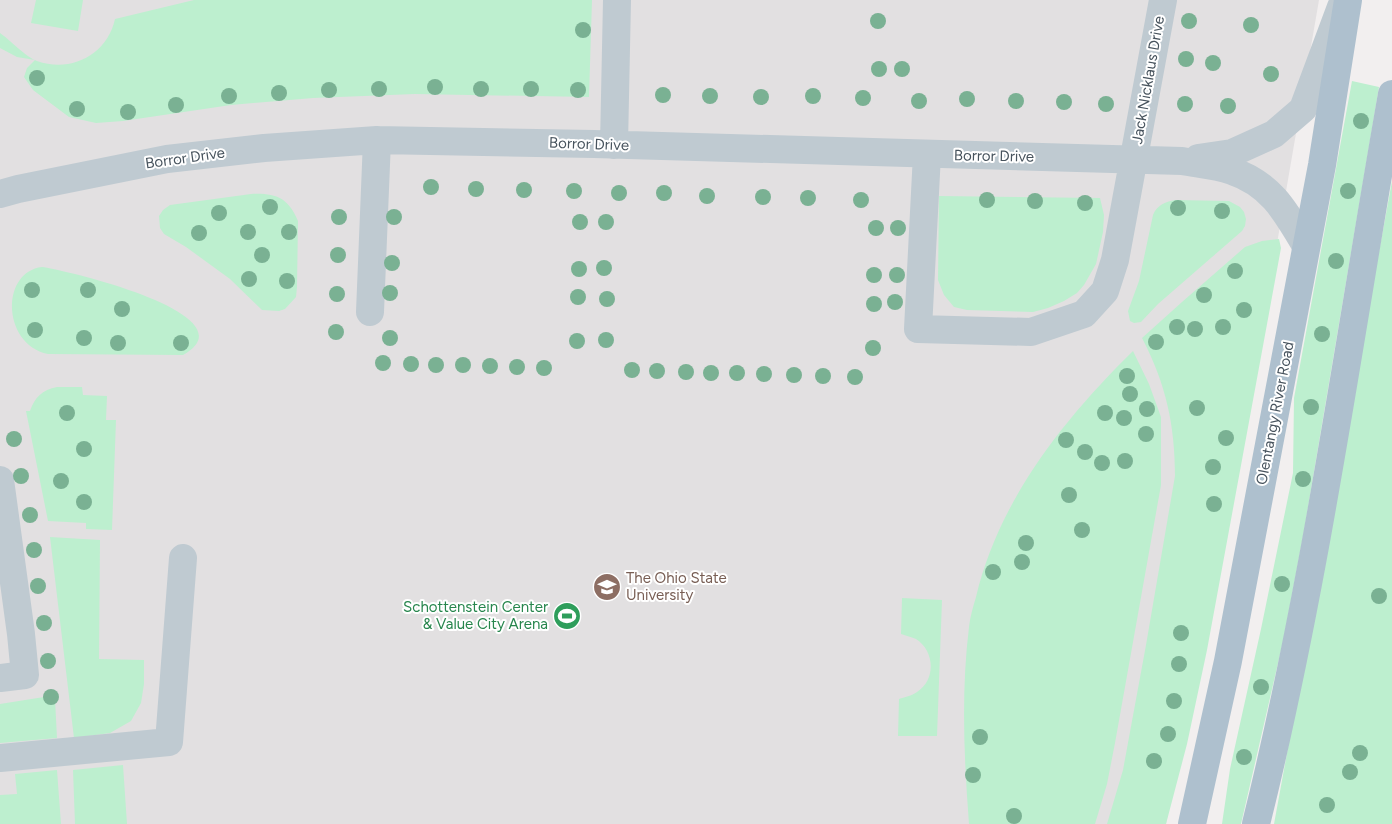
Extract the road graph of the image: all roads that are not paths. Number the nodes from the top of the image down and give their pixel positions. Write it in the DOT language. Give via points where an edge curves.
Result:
graph roads {
  1 [pos="617,0"];
  2 [pos="1163,0"];
  3 [pos="1343,0"];
  4 [pos="1348,0"];
  5 [pos="1392,94"];
  6 [pos="377,140"];
  7 [pos="614,144"];
  8 [pos="927,154"];
  9 [pos="1134,159"];
  10 [pos="1182,161"];
  11 [pos="0,194"];
  12 [pos="1306,246"];
  13 [pos="370,312"];
  14 [pos="0,480"];
  15 [pos="183,558"];
  16 [pos="0,678"];
  17 [pos="0,758"];
  18 [pos="1192,824"];
  19 [pos="1256,824"];
  1 -- 7 [label="street"];
  2 -- 9 [label="street, Jack Nicklaus Drive"];
  3 -- 10 [label="street" via="1303,109 1274,134 1232,153"];
  4 -- 12 [label="main road, Olentangy River Road"];
  5 -- 19 [label="main road" via="1315,544 1280,730"];
  6 -- 7 [label="street, Borror Drive"];
  6 -- 11 [label="street, Borror Drive" via="167,159"];
  6 -- 13 [label="street"];
  7 -- 8 [label="street, Borror Drive"];
  8 -- 9 [label="street, Borror Drive"];
  8 -- 9 [label="street, Jack Nicklaus Drive" via="918,329 1031,332 1084,314 1105,291 1115,260"];
  9 -- 10 [label="street, Borror Drive"];
  10 -- 12 [label="street" via="1232,171 1262,186 1283,207"];
  12 -- 18 [label="main road, Olentangy River Road" via="1228,662"];
  14 -- 16 [label="street" via="25,675"];
  15 -- 17 [label="street" via="169,742"];
}
